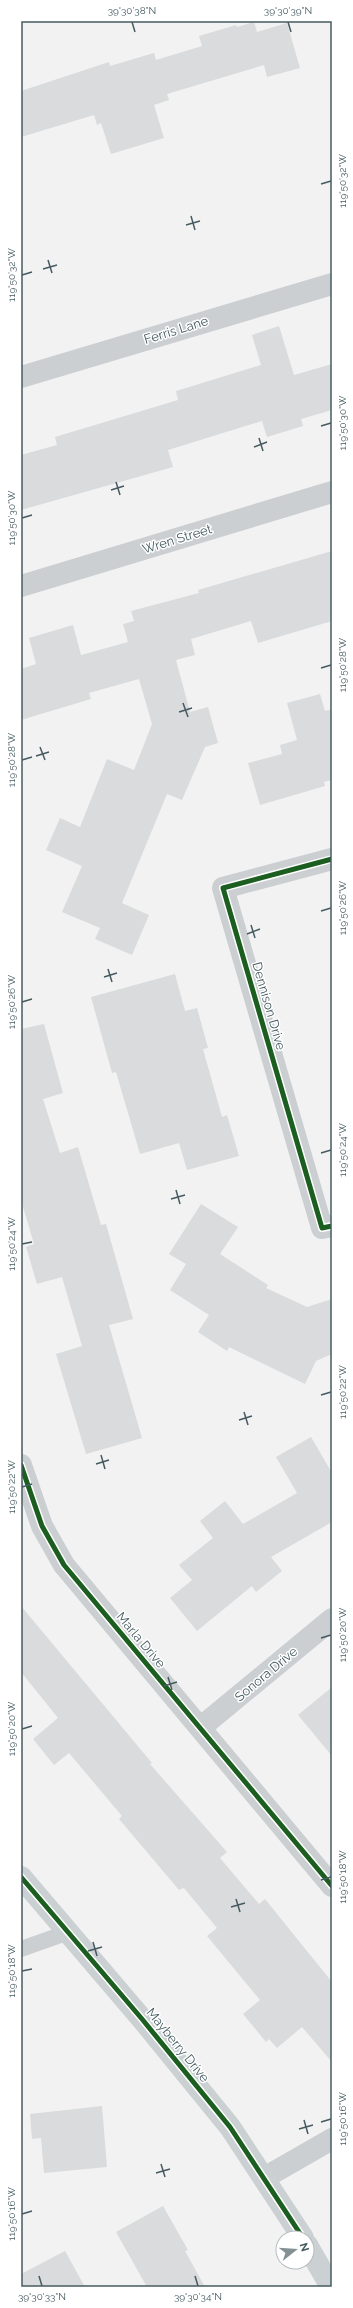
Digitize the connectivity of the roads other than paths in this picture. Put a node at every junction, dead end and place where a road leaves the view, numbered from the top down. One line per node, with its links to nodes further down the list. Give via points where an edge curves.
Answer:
1 (332, 284): 2 (street, Ferris Lane)
2 (21, 377)
3 (332, 492): 4 (street, Wren Street)
4 (21, 586)
5 (332, 859): 6 (street, Dennison Drive, via 223,888 322,1228)
6 (332, 1226)
7 (21, 1465): 9 (street, Marla Drive, via 42,1526 64,1565)
8 (332, 1619): 9 (street, Sonora Drive)
9 (200, 1728): 11 (street, Marla Drive)
10 (21, 1876): 12 (main road, Mayberry Drive)
11 (332, 1886)
12 (69, 1932): 13 (lane); 15 (main road, Mayberry Drive, via 216,2109)
13 (21, 1949)
14 (332, 2139): 15 (street)
15 (264, 2178): 16 (main road, Mayberry Drive)
16 (298, 2230)
17 (315, 2259): 18 (main road)
18 (331, 2287)

